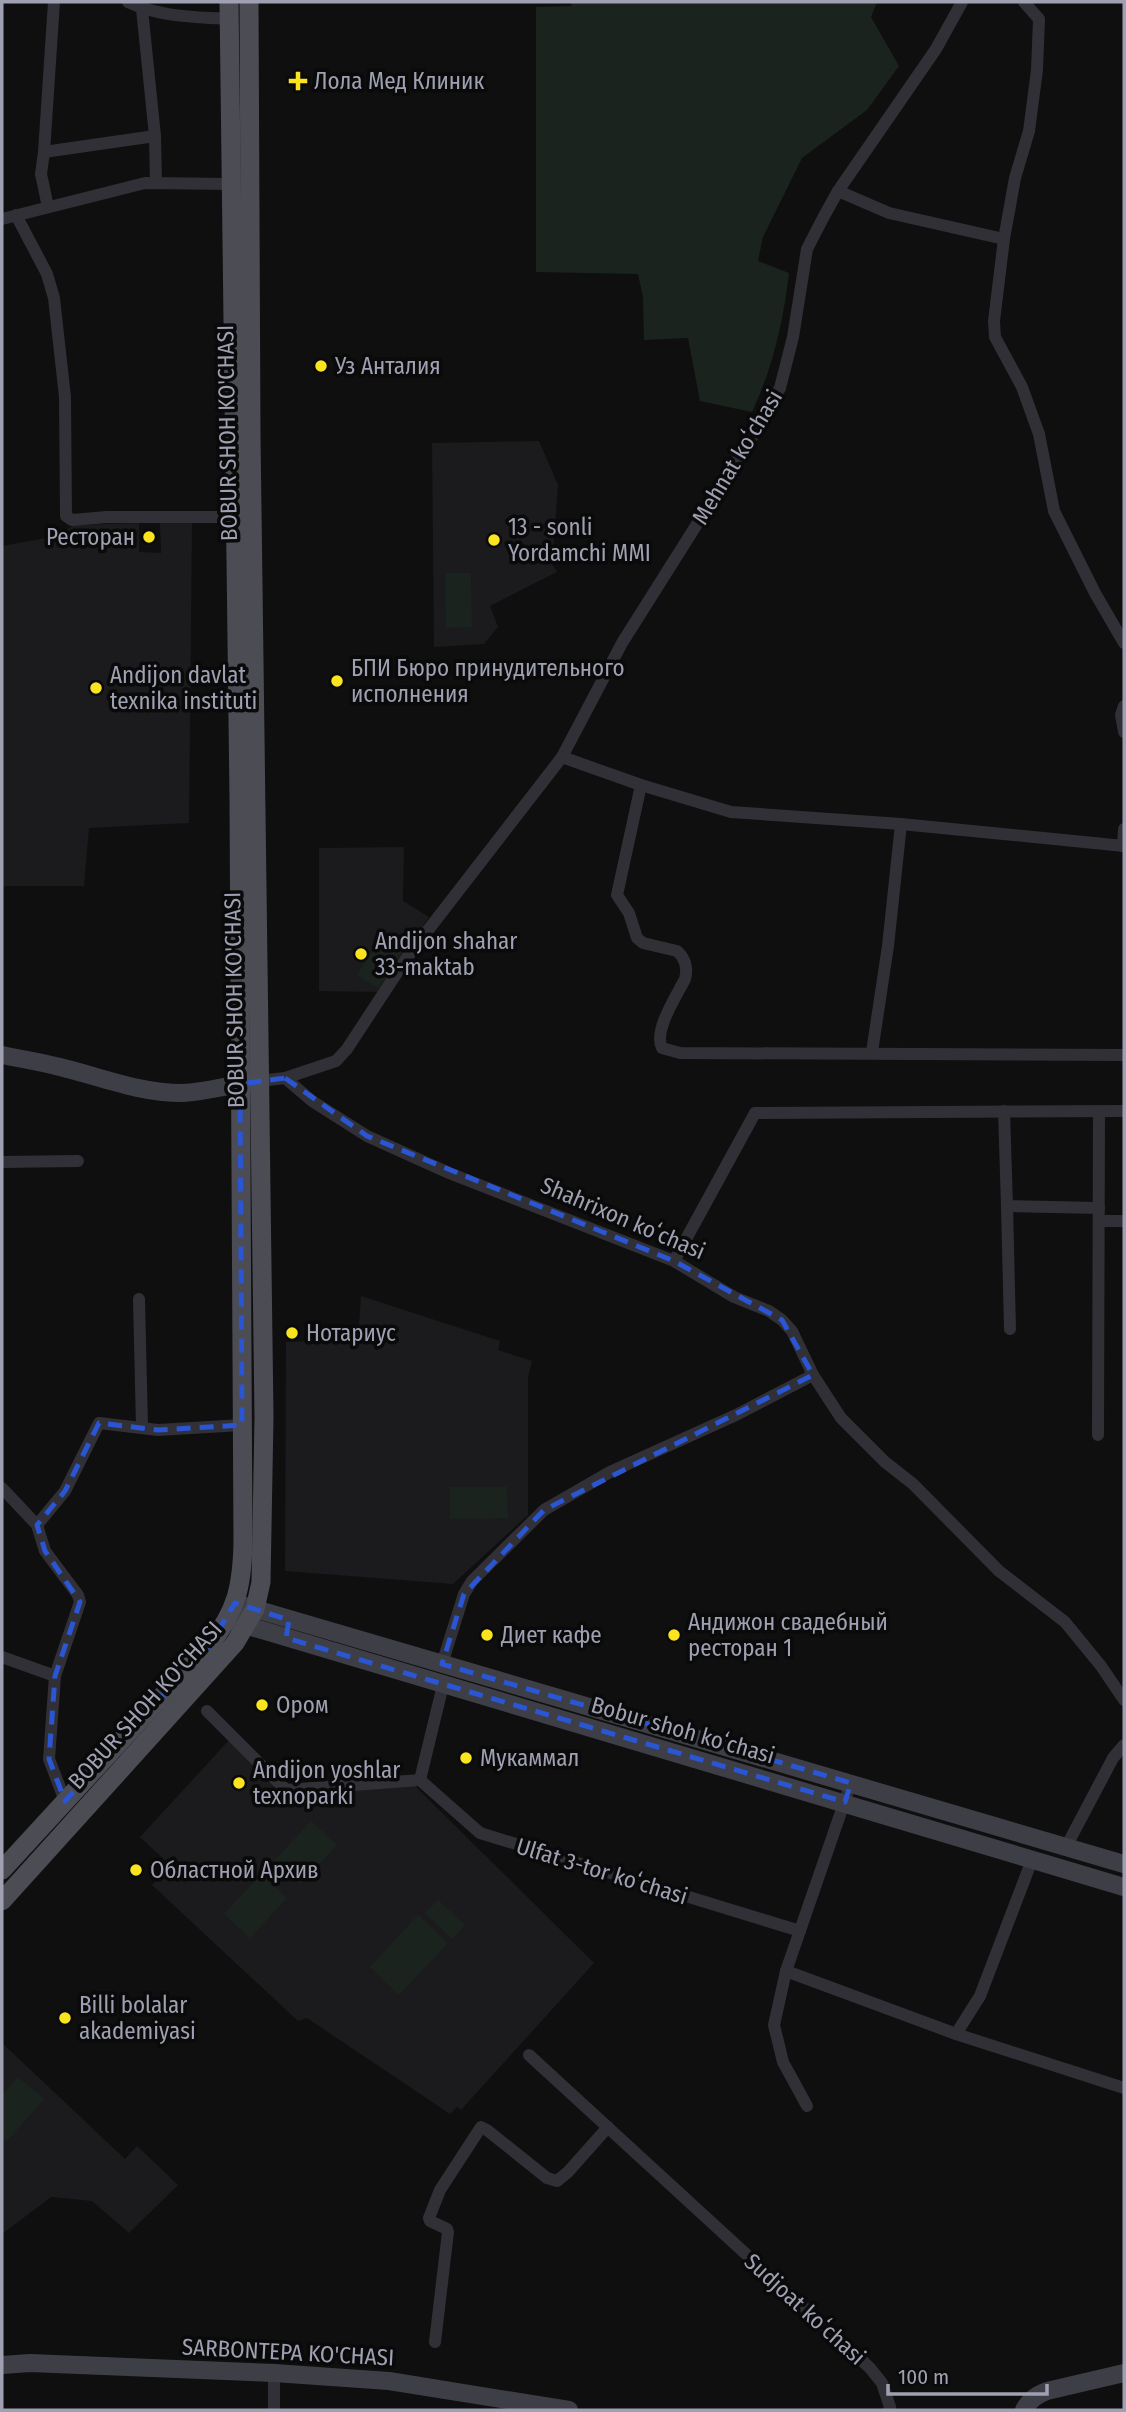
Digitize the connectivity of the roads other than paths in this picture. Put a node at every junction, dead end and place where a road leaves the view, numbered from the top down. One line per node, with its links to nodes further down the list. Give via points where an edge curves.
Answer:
1 (54, 2): 9 (street)
2 (128, 2): 6 (street)
3 (249, 2): 30 (main road, BOBUR SHOH KO'CHASI)
4 (962, 2): 12 (street, Mehnat koʻchasi, via 936,49)
5 (1024, 2): 16 (street, via 1039,19 1037,71 1029,131)
6 (142, 9): 7 (street, via 173,16); 8 (street)
7 (229, 10): 11 (main road, BOBUR SHOH KO'CHASI)
8 (155, 136): 9 (street); 10 (street)
9 (44, 152): 13 (street, via 41,174)
10 (156, 183): 11 (street); 13 (street)
11 (231, 184): 17 (main road, BOBUR SHOH KO'CHASI)
12 (838, 191): 16 (street, via 889,213); 21 (street, Mehnat koʻchasi, via 807,249 780,388 622,643)
13 (48, 207): 14 (street)
14 (16, 215): 15 (street); 17 (street, via 47,274 54,298 65,397 66,516 72,520)
15 (2, 219)
16 (1004, 239): 18 (street, via 995,337 1022,387 1039,434 1054,511)
17 (234, 517): 30 (main road, BOBUR SHOH KO'CHASI)
18 (1124, 643)
19 (1124, 706): 20 (street)
20 (1124, 732)
21 (562, 757): 22 (street); 29 (street, Mehnat koʻchasi, via 408,956 347,1049 336,1061)
22 (641, 785): 23 (street, via 731,812); 26 (street, via 617,895 637,938 677,951 685,963 685,979 661,1029 662,1048 680,1053)
23 (901, 824): 25 (street); 26 (street)
24 (1124, 829): 25 (street)
25 (1124, 846)
26 (872, 1052): 28 (street)
27 (2, 1055): 30 (main road, via 147,1090 208,1091)
28 (1124, 1055)
29 (285, 1077): 30 (street, Mehnat koʻchasi); 40 (street, Shahrixon koʻchasi, via 312,1101 367,1136)
30 (249, 1082): 44 (main road, BOBUR SHOH KO'CHASI); 49 (main road, BOBUR SHOH KO'CHASI, via 263,1555 261,1582)
31 (1004, 1111): 32 (street); 36 (street); 40 (street, via 755,1113)
32 (1099, 1111): 33 (street); 37 (street)
33 (1124, 1111)
34 (78, 1161): 35 (street)
35 (2, 1162)
36 (1007, 1206): 37 (street); 42 (street)
37 (1099, 1208): 38 (street)
38 (1100, 1221): 39 (street); 46 (street)
39 (1124, 1222)
40 (674, 1261): 43 (street, Shahrixon koʻchasi, via 782,1320)
41 (139, 1299): 45 (street)
42 (1010, 1329)
43 (813, 1374): 52 (street, via 610,1472 544,1510 472,1581); 55 (street, Shahrixon koʻchasi, via 841,1418 875,1452 914,1484 999,1571 1065,1622)
44 (242, 1425): 45 (street); 49 (main road, BOBUR SHOH KO'CHASI)
45 (142, 1427): 48 (street, via 99,1423 65,1491)
46 (1098, 1435)
47 (2, 1488): 48 (street)
48 (37, 1525): 53 (street, via 45,1551 80,1602)
49 (241, 1614): 50 (main road, Bobur shoh koʻchasi); 60 (main road, BOBUR SHOH KO'CHASI); 67 (main road, BOBUR SHOH KO'CHASI, via 210,1674)
50 (288, 1629): 52 (main road, Bobur shoh koʻchasi); 54 (main road, Bobur shoh koʻchasi)
51 (2, 1657): 53 (street)
52 (442, 1664): 59 (main road, Bobur shoh koʻchasi)
53 (55, 1676): 60 (street, via 49,1759)
54 (443, 1685): 58 (street); 61 (main road, Bobur shoh koʻchasi)
55 (1124, 1700)
56 (207, 1711): 58 (street, via 286,1790)
57 (1124, 1745): 62 (street)
58 (420, 1780): 68 (street, Ulfat 3-tor koʻchasi, via 480,1833)
59 (850, 1783): 61 (street); 62 (main road, Bobur shoh koʻchasi)
60 (65, 1801): 65 (main road, BOBUR SHOH KO'CHASI)
61 (845, 1802): 63 (main road, Bobur shoh koʻchasi); 68 (street)
62 (1066, 1847): 64 (main road, Bobur shoh koʻchasi)
63 (1032, 1860): 66 (main road, Bobur shoh koʻchasi); 70 (street, via 980,1996)
64 (1124, 1864)
65 (2, 1870)
66 (1124, 1887)
67 (3, 1899)
68 (800, 1931): 69 (street)
69 (786, 1971): 70 (street); 73 (street, via 774,2025 783,2062)
70 (956, 2034): 72 (street)
71 (529, 2055): 74 (street, Sudjoat koʻchasi)
72 (1124, 2088)
73 (807, 2106)
74 (608, 2127): 75 (street, via 557,2181 481,2127 440,2190 429,2218 448,2232); 81 (street, Sudjoat koʻchasi, via 870,2368 882,2383)
75 (435, 2342)
76 (2, 2365): 78 (main road, SARBONTEPA KO'CHASI)
77 (1124, 2372): 82 (main road, via 1046,2390)
78 (274, 2373): 79 (street); 80 (main road, SARBONTEPA KO'CHASI, via 389,2381)
79 (274, 2410)
80 (569, 2410)
81 (889, 2410)
82 (1024, 2410)

